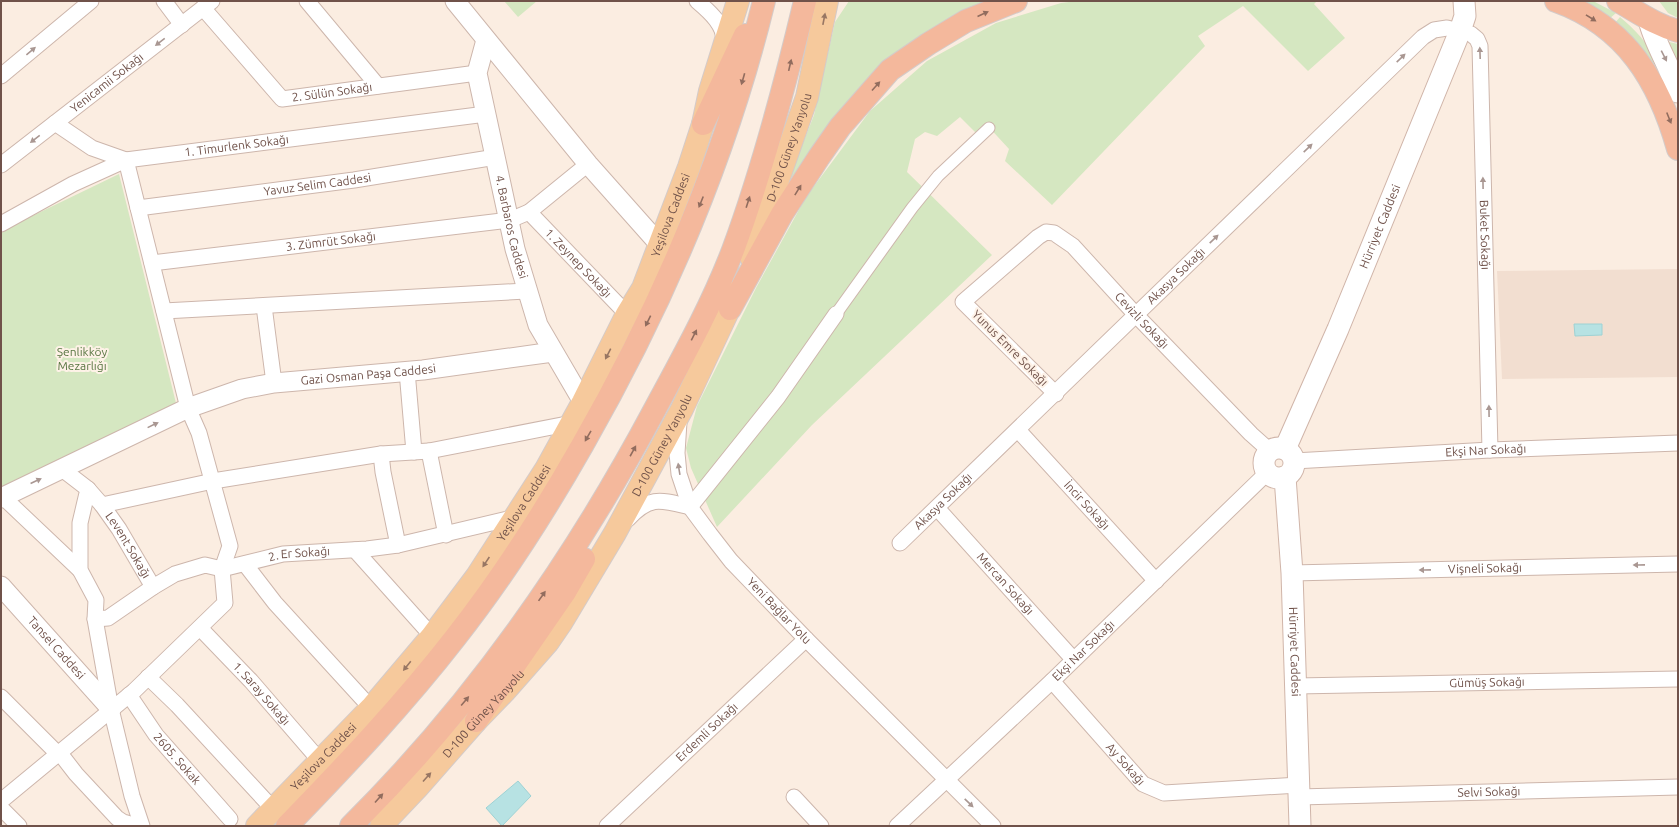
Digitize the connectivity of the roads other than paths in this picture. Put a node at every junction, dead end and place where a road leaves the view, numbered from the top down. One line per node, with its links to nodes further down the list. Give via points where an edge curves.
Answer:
1 (91, 1): 22 (street, one-way to 1)
2 (164, 1): 16 (street)
3 (307, 1): 23 (street)
4 (455, 1): 19 (street)
5 (697, 1): 20 (street, via 713,15 720,27 725,38)
6 (738, 1): 20 (main road, Yeşilova Caddesi)
7 (764, 1): 27 (highway); 107 (highway, one-way to 107, via 741,86 688,234 630,357 570,468 522,545 420,683 377,730)
8 (805, 1): 65 (highway, one-way to 8, via 704,316 732,250 774,122)
9 (827, 1): 43 (main road, D-100 Güney Yanyolu, one-way to 9, via 755,247 807,97)
10 (1016, 1): 43 (highway, one-way to 10, via 782,214 819,157 840,127 890,70 966,22)
11 (1464, 1): 17 (main road, Hürriyet Caddesi, via 1465,16)
12 (1556, 1): 29 (highway, one-way to 29, via 1595,20 1632,53 1656,89 1670,121)
13 (1618, 1): 15 (highway)
14 (208, 5): 16 (street, Yenicamii Sokağı); 23 (street, 2. Sülün Sokağı, via 282,99)
15 (1647, 10): 18 (highway, via 1662,27); 24 (main road, one-way to 24, via 1654,36)
16 (182, 25): 26 (street, Yenicamii Sokağı, one-way to 26)
17 (1460, 31): 47 (street, Akasya Sokağı, one-way to 17, via 1423,37 1434,30 1447,28); 58 (street, Buket Sokağı, one-way to 17, via 1480,46 1471,34); 62 (main road, Hürriyet Caddesi, via 1338,329)
18 (1678, 31)
19 (486, 40): 21 (street, 4. Barbaros Caddesi); 33 (street)
20 (723, 50): 27 (main road, Yeşilova Caddesi)
21 (478, 72): 23 (street, 2. Sülün Sokağı); 25 (street, 4. Barbaros Caddesi)
22 (1, 76)
23 (378, 86)
24 (1678, 92)
25 (486, 114): 31 (street, 4. Barbaros Caddesi); 32 (street, 1. Timurlenk Sokağı)
26 (55, 123): 30 (street, Yenicamii Sokağı, one-way to 30); 32 (street, via 92,148)
27 (703, 124): 38 (main road, Yeşilova Caddesi)
28 (990, 128): 46 (street, via 938,176)
29 (1678, 149)
30 (4, 157)
31 (496, 157): 34 (street, Yavuz Selim Caddesi, via 354,180); 36 (street, 4. Barbaros Caddesi)
32 (126, 160): 34 (street); 37 (street, 1. Timurlenk Sokağı, via 73,184)
33 (588, 164): 35 (street, 3. Zümrüt Sokağı); 38 (street)
34 (138, 208): 39 (street)
35 (528, 212): 36 (street, 3. Zümrüt Sokağı); 45 (street, 1. Zeynep Sokağı)
36 (510, 220): 39 (street, 3. Zümrüt Sokağı); 40 (street, 4. Barbaros Caddesi)
37 (1, 224)
38 (660, 245): 45 (main road, Yeşilova Caddesi, via 643,288)
39 (152, 263): 44 (street)
40 (526, 291): 42 (street); 48 (street, 4. Barbaros Caddesi, via 538,325)
41 (963, 302): 47 (street, Cevizli Sokağı, via 1046,232 1054,233 1073,246); 51 (street, Yunus Emre Sokağı)
42 (264, 306): 44 (street); 50 (street)
43 (730, 309): 54 (main road, D-100 Güney Yanyolu)
44 (164, 311): 53 (street)
45 (627, 314): 52 (main road, Yeşilova Caddesi, one-way to 52)
46 (836, 314): 69 (street, via 778,397)
47 (1136, 315): 51 (street, Akasya Sokağı); 62 (street, Cevizli Sokağı)
48 (553, 352): 49 (street, Gazi Osman Paşa Caddesi); 52 (street, 4. Barbaros Caddesi)
49 (407, 371): 50 (street, Gazi Osman Paşa Caddesi); 60 (street)
50 (274, 383): 53 (street, Gazi Osman Paşa Caddesi, via 242,389)
51 (1056, 394): 56 (street, Akasya Sokağı)
52 (583, 402): 55 (main road, Yeşilova Caddesi)
53 (188, 408): 63 (street, Gazi Osman Paşa Caddesi, one-way to 53); 64 (street, via 199,433)
54 (682, 409): 69 (street, Yeni Bağlar Yolu, one-way to 54, via 679,474 677,453); 72 (main road, D-100 Güney Yanyolu)
55 (572, 423): 59 (street); 71 (main road, Yeşilova Caddesi)
56 (1018, 430): 70 (street, Akasya Sokağı); 82 (street, İncir Sokağı)
57 (1678, 443): 58 (street, Ekşi Nar Sokağı)
58 (1490, 450): 62 (street, Ekşi Nar Sokağı)
59 (429, 451): 60 (street); 73 (street)
60 (414, 452): 61 (street)
61 (381, 454): 64 (street); 75 (street)
62 (1280, 462): 81 (main road, Hürriyet Caddesi); 82 (street, Ekşi Nar Sokağı)
63 (62, 469): 66 (street, Levent Sokağı); 67 (street, Gazi Osman Paşa Caddesi, one-way to 63)
64 (213, 481): 68 (street); 79 (street, via 230,546)
65 (614, 484): 98 (highway, via 609,505 592,544 565,592); 113 (highway, one-way to 65, via 472,692 565,563)
66 (88, 489): 68 (street, Levent Sokağı); 80 (street, via 80,523)
67 (2, 498): 80 (street)
68 (102, 505): 84 (street, Levent Sokağı, via 120,529)
69 (690, 507): 72 (street, via 665,500 649,503 638,509); 88 (street, Yeni Bağlar Yolu, via 731,560)
70 (937, 508): 74 (street, Akasya Sokağı); 89 (street, Mercan Sokağı)
71 (516, 517): 73 (street, 2. Er Sokağı); 87 (main road, Yeşilova Caddesi, one-way to 87, via 477,576)
72 (615, 533): 98 (main road, D-100 Güney Yanyolu, via 548,642)
73 (446, 535): 75 (street, 2. Er Sokağı)
74 (900, 543)
75 (398, 545): 76 (street, 2. Er Sokağı)
76 (354, 550): 77 (street, 2. Er Sokağı, via 283,554); 87 (street)
77 (245, 564): 79 (street, 2. Er Sokağı); 96 (street, via 276,603)
78 (1678, 564): 81 (street, Vişneli Sokağı, one-way to 81)
79 (222, 569): 84 (street, 2. Er Sokağı, via 205,565 175,574); 86 (street, via 225,603)
80 (80, 570): 85 (street, via 96,600)
81 (1292, 574): 93 (main road, Hürriyet Caddesi)
82 (1156, 581): 89 (street, Ekşi Nar Sokağı)
83 (1, 586): 97 (street, Tansel Caddesi)
84 (152, 587): 85 (street, 2. Er Sokağı, via 108,618)
85 (95, 619): 97 (street)
86 (200, 628): 90 (street); 100 (street, 1. Saray Sokağı, via 251,681)
87 (432, 636): 96 (main road, Yeşilova Caddesi, one-way to 96)
88 (806, 639): 101 (street, Yeni Bağlar Yolu); 115 (street, Erdemli Sokağı)
89 (1073, 660): 92 (street, Ekşi Nar Sokağı)
90 (148, 677): 94 (street); 107 (street, via 178,705)
91 (1678, 679): 93 (street, Gümüş Sokağı)
92 (1052, 681): 101 (street, Ekşi Nar Sokağı); 103 (street, Ay Sokağı, via 1143,784 1164,793)
93 (1296, 686): 103 (main road, Hürriyet Caddesi)
94 (129, 695): 97 (street); 108 (street, 2605. Sokak, via 156,735)
95 (1, 697): 99 (street)
96 (371, 708): 100 (main road, Yeşilova Caddesi)
97 (111, 709): 99 (street); 111 (street)
98 (476, 721): 114 (main road, D-100 Güney Yanyolu, one-way to 98)
99 (58, 752): 105 (street); 110 (street, via 117,818)
100 (321, 762): 107 (main road, Yeşilova Caddesi)
101 (945, 780): 117 (street, Ekşi Nar Sokağı); 118 (street, Yeni Bağlar Yolu, one-way to 118)
102 (1678, 787): 103 (street, Selvi Sokağı)
103 (1299, 791): 119 (main road, Hürriyet Caddesi)
104 (794, 797): 116 (street)
105 (1, 801)
106 (1, 808): 109 (street)
107 (280, 818): 112 (main road, Yeşilova Caddesi)
108 (230, 819)
109 (19, 826)
110 (137, 826)
111 (142, 826)
112 (257, 826)
113 (351, 826)
114 (381, 826)
115 (607, 826)
116 (821, 826)
117 (897, 826)
118 (993, 826)
119 (1300, 826)

